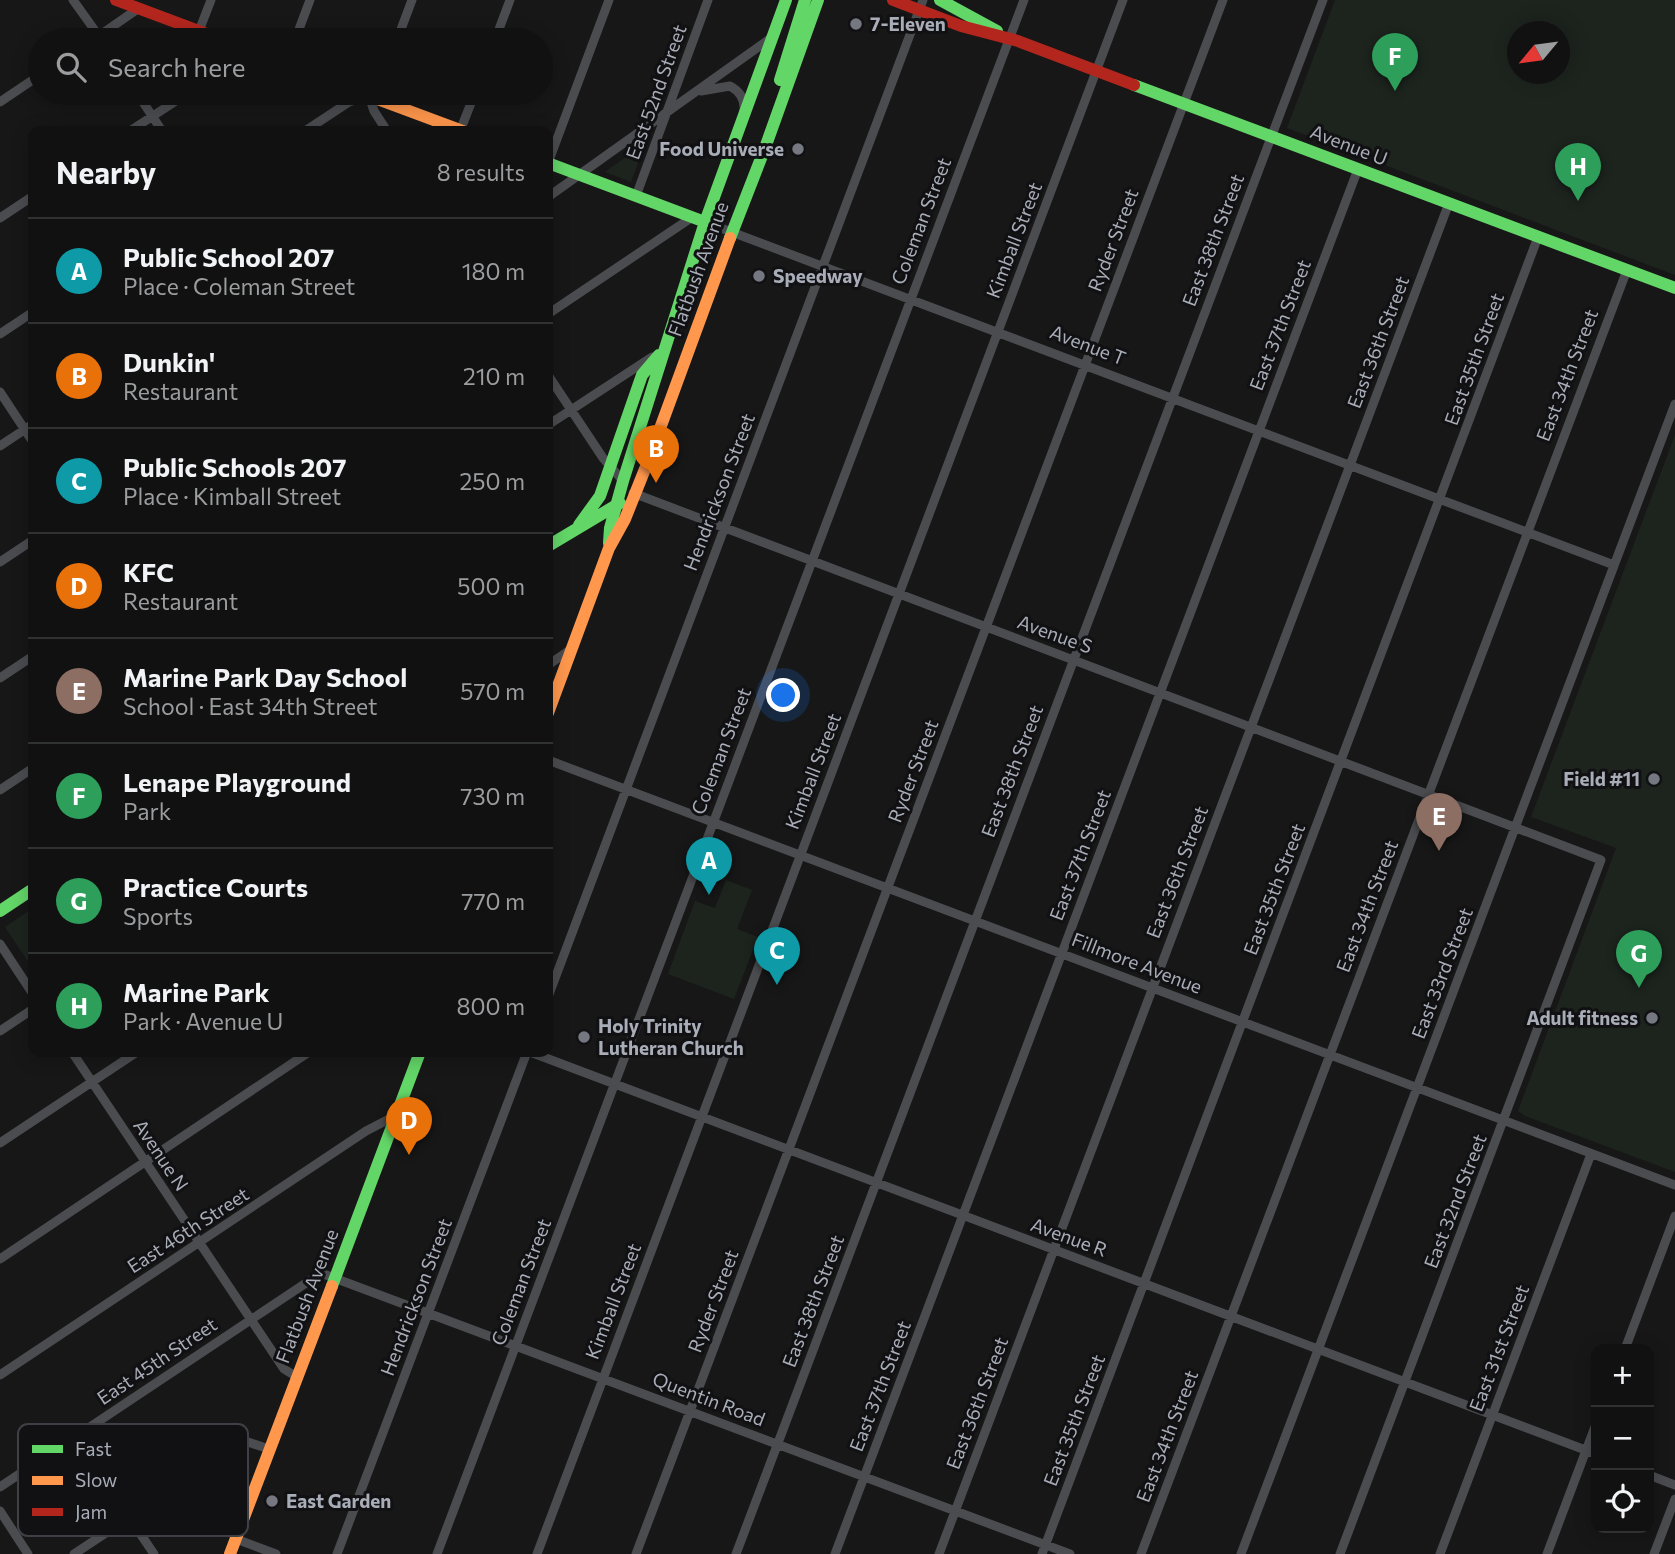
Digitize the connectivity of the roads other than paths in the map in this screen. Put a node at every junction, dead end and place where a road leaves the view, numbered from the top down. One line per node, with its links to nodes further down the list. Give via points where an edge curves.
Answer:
1 (73, 0): 20 (street)
2 (116, 0): 19 (main road)
3 (211, 0): 23 (street)
4 (310, 0): 24 (street)
5 (412, 0): 25 (street)
6 (510, 0): 26 (street)
7 (610, 0): 51 (street)
8 (708, 0): 41 (street, East 52nd Street)
9 (786, 0): 27 (main road, Flatbush Avenue)
10 (805, 0): 40 (main road, via 779,81)
11 (818, 0): 40 (main road, Flatbush Avenue)
12 (893, 0): 18 (main road, Avenue U)
13 (940, 0): 28 (main road, Avenue U)
14 (1024, 0): 28 (street, Coleman Street)
15 (1123, 0): 29 (street, Kimball Street)
16 (1223, 0): 33 (street, Ryder Street)
17 (1322, 0): 50 (street, East 38th Street)
18 (921, 5): 28 (main road, Avenue U, via 961,26); 64 (street, Hendrickson Street)
19 (139, 8): 21 (street); 22 (main road)
20 (91, 28)
21 (113, 28)
22 (190, 28)
23 (201, 28)
24 (300, 28)
25 (402, 28)
26 (500, 28)
27 (772, 37): 31 (street); 43 (main road, Flatbush Avenue)
28 (1010, 38): 29 (main road, Avenue U); 67 (street, Coleman Street)
29 (1097, 71): 33 (main road, Avenue U); 70 (street, Kimball Street)
30 (28, 83): 32 (street)
31 (696, 93): 41 (street); 43 (street, via 730,86 737,90 744,103)
32 (0, 102)
33 (1184, 103): 50 (main road, Avenue U); 73 (street, Ryder Street)
34 (144, 105): 42 (street)
35 (170, 105): 42 (street)
36 (344, 105): 46 (street)
37 (372, 105): 47 (street)
38 (395, 105): 48 (main road)
39 (471, 105): 49 (street)
40 (778, 110): 62 (main road, Flatbush Avenue)
41 (666, 114): 54 (street); 56 (street, East 52nd Street)
42 (152, 117): 44 (street); 45 (street)
43 (743, 120): 61 (main road, Flatbush Avenue)
44 (138, 126)
45 (158, 126)
46 (313, 126)
47 (384, 126)
48 (448, 126)
49 (463, 126)
50 (1271, 136): 53 (main road, Avenue U); 76 (street, East 38th Street)
51 (553, 150)
52 (553, 165): 54 (main road, Avenue T)
53 (1358, 169): 58 (main road, Avenue U); 82 (street, East 37th Street)
54 (580, 176): 55 (street); 56 (main road, Avenue T)
55 (553, 194)
56 (636, 196): 60 (main road, Avenue T)
57 (28, 199): 59 (street)
58 (1449, 203): 63 (main road, Avenue U); 85 (street, East 36th Street)
59 (0, 218)
60 (691, 218): 61 (main road, Avenue T); 68 (street)
61 (705, 222): 62 (street, Avenue T); 72 (main road, Flatbush Avenue)
62 (731, 233): 64 (street, Avenue T); 87 (main road, Flatbush Avenue)
63 (1538, 237): 65 (main road, Avenue U); 88 (street, East 35th Street)
64 (824, 266): 67 (street, Avenue T); 91 (street, Hendrickson Street)
65 (1627, 270): 66 (main road, Avenue U); 92 (street, East 34th Street)
66 (1675, 288)
67 (910, 299): 70 (street, Avenue T); 96 (street, Coleman Street)
68 (553, 311)
69 (28, 315): 71 (street)
70 (998, 332): 73 (street, Avenue T); 99 (street, Kimball Street)
71 (0, 334)
72 (664, 349): 78 (street); 84 (main road, via 642,375); 86 (main road, Flatbush Avenue)
73 (1085, 365): 76 (street, Avenue T); 100 (street, Ryder Street)
74 (553, 383): 78 (street, Avenue S)
75 (0, 392): 80 (street)
76 (1172, 397): 82 (street, Avenue T); 103 (street, East 38th Street)
77 (1675, 404): 98 (street, East 33rd Street)
78 (571, 410): 79 (street); 84 (street, Avenue S)
79 (553, 422)
80 (28, 426)
81 (28, 428): 83 (street)
82 (1259, 431): 85 (street, Avenue T); 106 (street, East 37th Street)
83 (0, 446)
84 (611, 467): 86 (street, Avenue S); 90 (main road, via 600,496)
85 (1349, 467): 88 (street, Avenue T); 108 (street, East 36th Street)
86 (623, 481): 87 (street, Avenue S); 89 (main road, Flatbush Avenue)
87 (635, 494): 89 (main road); 91 (street, Avenue S); 95 (main road, Flatbush Avenue)
88 (1440, 499): 92 (street, Avenue T); 109 (street, East 35th Street)
89 (615, 506): 90 (main road); 95 (main road, Flatbush Avenue)
90 (579, 525): 94 (main road)
91 (725, 528): 96 (street, Avenue S); 112 (street, Hendrickson Street)
92 (1527, 532): 98 (street, Avenue T); 114 (street, East 34th Street)
93 (28, 543): 97 (street)
94 (553, 543)
95 (609, 548): 101 (main road, Flatbush Avenue)
96 (812, 561): 99 (street, Avenue S); 115 (street, Coleman Street)
97 (0, 562)
98 (1614, 565): 116 (street, East 33rd Street)
99 (899, 593): 100 (street, Avenue S); 117 (street, Kimball Street)
100 (986, 626): 103 (street, Avenue S); 119 (street, Ryder Street)
101 (571, 649): 104 (street); 107 (main road, Flatbush Avenue)
102 (28, 659): 105 (street)
103 (1073, 659): 106 (street, Avenue S); 122 (street, East 38th Street)
104 (553, 662)
105 (0, 678)
106 (1160, 692): 108 (street, Avenue S); 124 (street, East 37th Street)
107 (553, 697)
108 (1251, 726): 109 (street, Avenue S); 127 (street, East 36th Street)
109 (1341, 760): 114 (street, Avenue S); 129 (street, East 35th Street)
110 (553, 762): 112 (street, Fillmore Avenue)
111 (28, 771): 113 (street)
112 (626, 789): 115 (street, Fillmore Avenue); 125 (street, Hendrickson Street)
113 (0, 790)
114 (1428, 795): 116 (street, Avenue S); 131 (street, East 34th Street)
115 (713, 822): 117 (street, Fillmore Avenue); 139 (street, Coleman Street)
116 (1515, 827): 118 (street, Avenue S); 140 (street, East 33rd Street)
117 (800, 855): 119 (street, Fillmore Avenue); 142 (street, Kimball Street)
118 (1601, 860): 143 (street, East 32nd Street)
119 (887, 888): 122 (street, Fillmore Avenue); 145 (street, Ryder Street)
120 (28, 892): 121 (main road)
121 (0, 911)
122 (975, 921): 124 (street, Fillmore Avenue); 148 (street, East 38th Street)
123 (0, 944): 126 (street)
124 (1062, 954): 127 (street, Fillmore Avenue); 150 (street, East 37th Street)
125 (553, 984)
126 (28, 986)
127 (1153, 988): 129 (street, Fillmore Avenue); 153 (street, East 36th Street)
128 (28, 1012): 130 (street)
129 (1242, 1022): 131 (street, Fillmore Avenue); 156 (street, East 35th Street)
130 (0, 1031)
131 (1329, 1055): 140 (street, Fillmore Avenue); 158 (street, East 34th Street)
132 (75, 1057): 138 (street, Avenue N)
133 (130, 1057): 138 (street)
134 (302, 1057): 147 (street)
135 (418, 1057): 141 (main road, Flatbush Avenue)
136 (527, 1057): 157 (street, Hendrickson Street)
137 (543, 1057): 139 (street, Avenue R)
138 (92, 1082): 144 (street); 147 (street, Avenue N)
139 (615, 1083): 142 (street, Avenue R); 161 (street, Coleman Street)
140 (1417, 1087): 143 (street, Fillmore Avenue); 162 (street, East 33rd Street)
141 (396, 1116): 152 (street, East 46th Street, via 366,1131); 155 (main road, Flatbush Avenue)
142 (702, 1116): 145 (street, Avenue R); 165 (street, Kimball Street)
143 (1504, 1121): 146 (street, Fillmore Avenue); 166 (street, East 32nd Street)
144 (0, 1143)
145 (789, 1149): 148 (street, Avenue R); 167 (street, Ryder Street)
146 (1591, 1154): 149 (street, Fillmore Avenue); 168 (street, East 31st Street)
147 (145, 1162): 152 (street, Avenue N); 154 (street)
148 (876, 1182): 150 (street, Avenue R); 172 (street, East 38th Street)
149 (1675, 1185)
150 (962, 1215): 153 (street, Avenue R); 177 (street, East 37th Street)
151 (1675, 1216): 160 (street)
152 (199, 1243): 159 (street, Avenue N); 163 (street, East 46th Street)
153 (1054, 1250): 156 (street, Avenue R); 183 (street, East 36th Street)
154 (0, 1259)
155 (336, 1277): 157 (street, Quentin Road); 159 (street, East 45th Street, via 321,1273); 164 (main road, Flatbush Avenue)
156 (1144, 1283): 158 (street, Avenue R); 189 (street, East 35th Street)
157 (429, 1312): 161 (street, Quentin Road); 195 (street, Hendrickson Street)
158 (1231, 1316): 162 (street, Avenue R); 203 (street, East 34th Street)
159 (251, 1320): 164 (street, Avenue N, via 284,1370); 169 (street, East 45th Street)
160 (1627, 1344)
161 (516, 1345): 165 (street, Quentin Road); 196 (street, Coleman Street)
162 (1318, 1349): 166 (street, Avenue R); 204 (street, East 33rd Street)
163 (0, 1375)
164 (297, 1377): 173 (main road, Flatbush Avenue)
165 (603, 1378): 167 (street, Quentin Road); 197 (street, Kimball Street)
166 (1406, 1382): 168 (street, Avenue R); 205 (street, East 32nd Street)
167 (690, 1411): 172 (street, Quentin Road); 198 (street, Ryder Street)
168 (1492, 1415): 174 (street, Avenue R); 206 (street, East 31st Street)
169 (95, 1424)
170 (1591, 1437): 174 (street)
171 (248, 1442): 173 (street)
172 (778, 1444): 177 (street, Quentin Road); 199 (street, East 38th Street)
173 (270, 1449): 182 (main road, Flatbush Avenue)
174 (1586, 1450): 175 (street, Avenue R); 207 (street)
175 (1591, 1452)
176 (18, 1475): 180 (street, East 45th Street)
177 (864, 1476): 183 (street, Quentin Road); 200 (street, East 37th Street)
178 (1654, 1477): 179 (street)
179 (1675, 1485)
180 (0, 1487)
181 (1675, 1499): 208 (street)
182 (248, 1507)
183 (955, 1510): 189 (street, Quentin Road); 201 (street, East 36th Street)
184 (0, 1511): 190 (street)
185 (101, 1536): 191 (street)
186 (142, 1536): 192 (street)
187 (237, 1536): 188 (main road, Flatbush Avenue)
188 (236, 1539): 193 (main road, Flatbush Avenue); 194 (street)
189 (1044, 1549): 202 (street, Quentin Road)
190 (29, 1554)
191 (74, 1554)
192 (154, 1554)
193 (230, 1554)
194 (276, 1554)
195 (337, 1554)
196 (437, 1554)
197 (537, 1554)
198 (636, 1554)
199 (736, 1554)
200 (835, 1554)
201 (939, 1554)
202 (1070, 1554)
203 (1141, 1554)
204 (1241, 1554)
205 (1340, 1554)
206 (1440, 1554)
207 (1547, 1554)
208 (1654, 1554)

